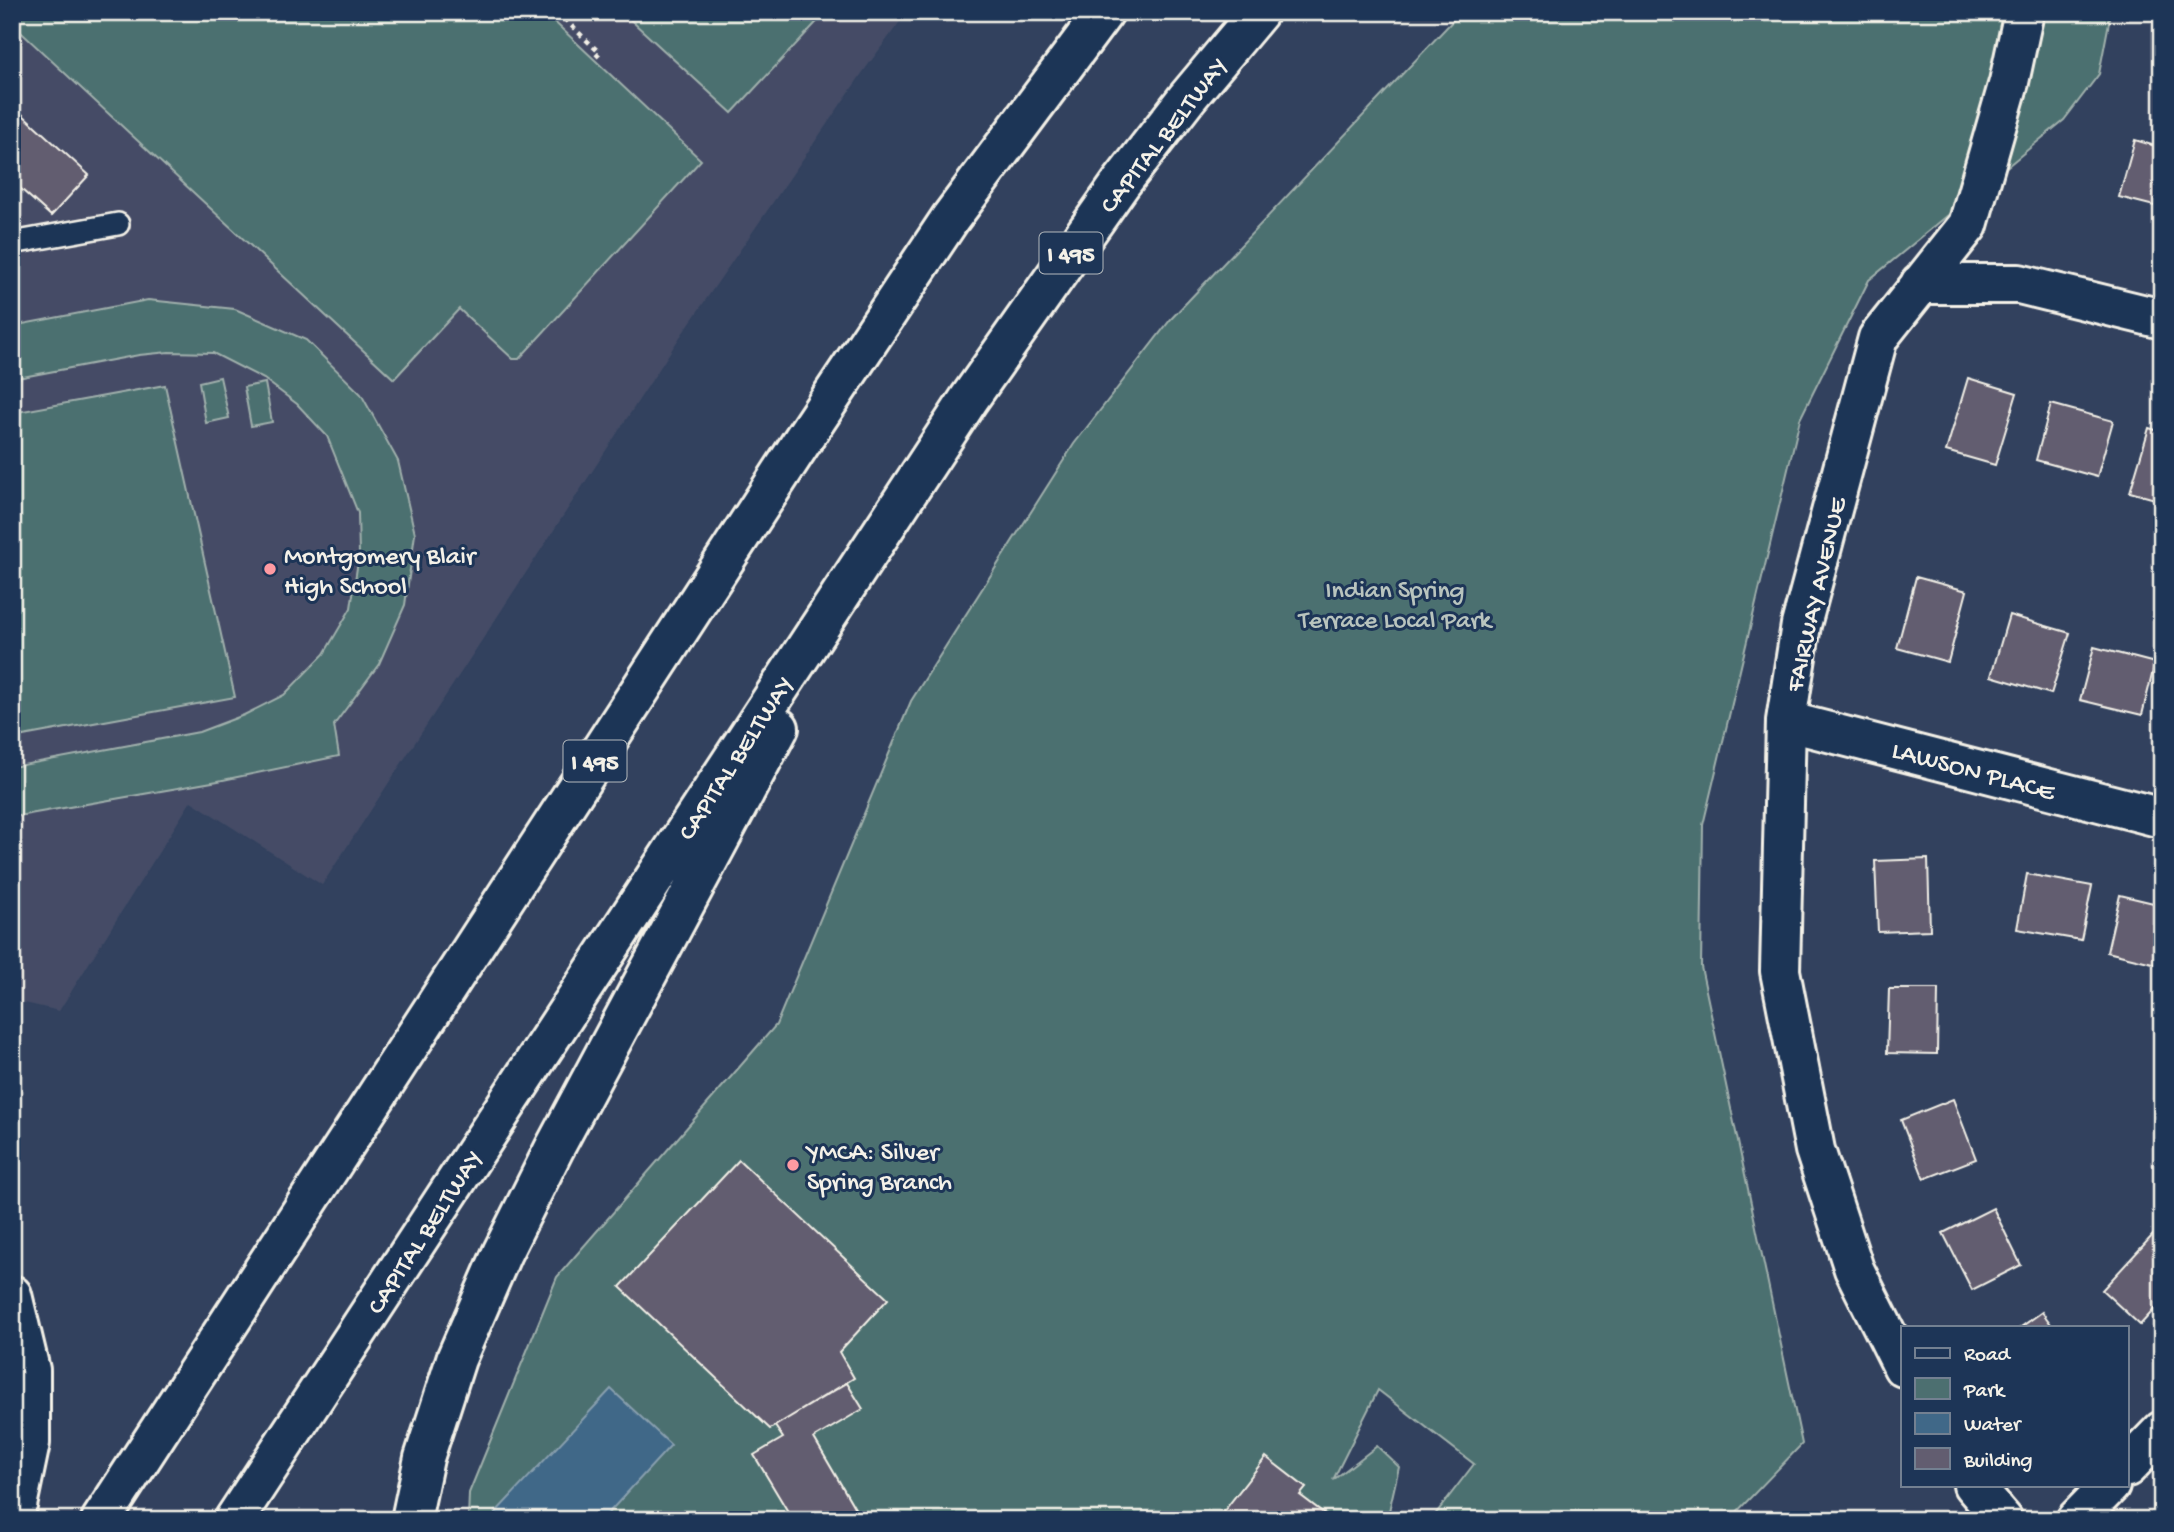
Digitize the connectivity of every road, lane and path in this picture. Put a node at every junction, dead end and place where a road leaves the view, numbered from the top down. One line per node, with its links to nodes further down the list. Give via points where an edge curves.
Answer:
1 (556, 12): 5 (path, via 600,53)
2 (1104, 12): 20 (main road, I 495, via 905,286)
3 (1259, 12): 10 (main road, CAPITAL BELTWAY / I 495, via 1121,183)
4 (2024, 12): 8 (main road, FAIRWAY AVENUE, via 1968,225)
5 (593, 60)
6 (118, 224): 7 (lane)
7 (12, 243)
8 (1920, 284): 9 (main road, via 2019,284); 11 (main road, FAIRWAY AVENUE, via 1878,338 1801,625)
9 (2162, 320)
10 (898, 505): 21 (main road, CAPITAL BELTWAY / I 495); 22 (main road, via 502,1253 456,1359 424,1458)
11 (1786, 721): 12 (main road, LAWSON PLACE); 14 (main road, FAIRWAY AVENUE, via 1780,971 1815,1150 1854,1269)
12 (2162, 818)
13 (12, 1295): 19 (main road, via 30,1370 30,1443)
14 (1901, 1363)
15 (2162, 1431): 16 (main road)
16 (2128, 1466)
17 (1974, 1486): 23 (main road)
18 (2109, 1486): 24 (main road)
19 (14, 1520)
20 (101, 1520)
21 (234, 1520)
22 (411, 1520)
23 (2003, 1520)
24 (2076, 1520)

